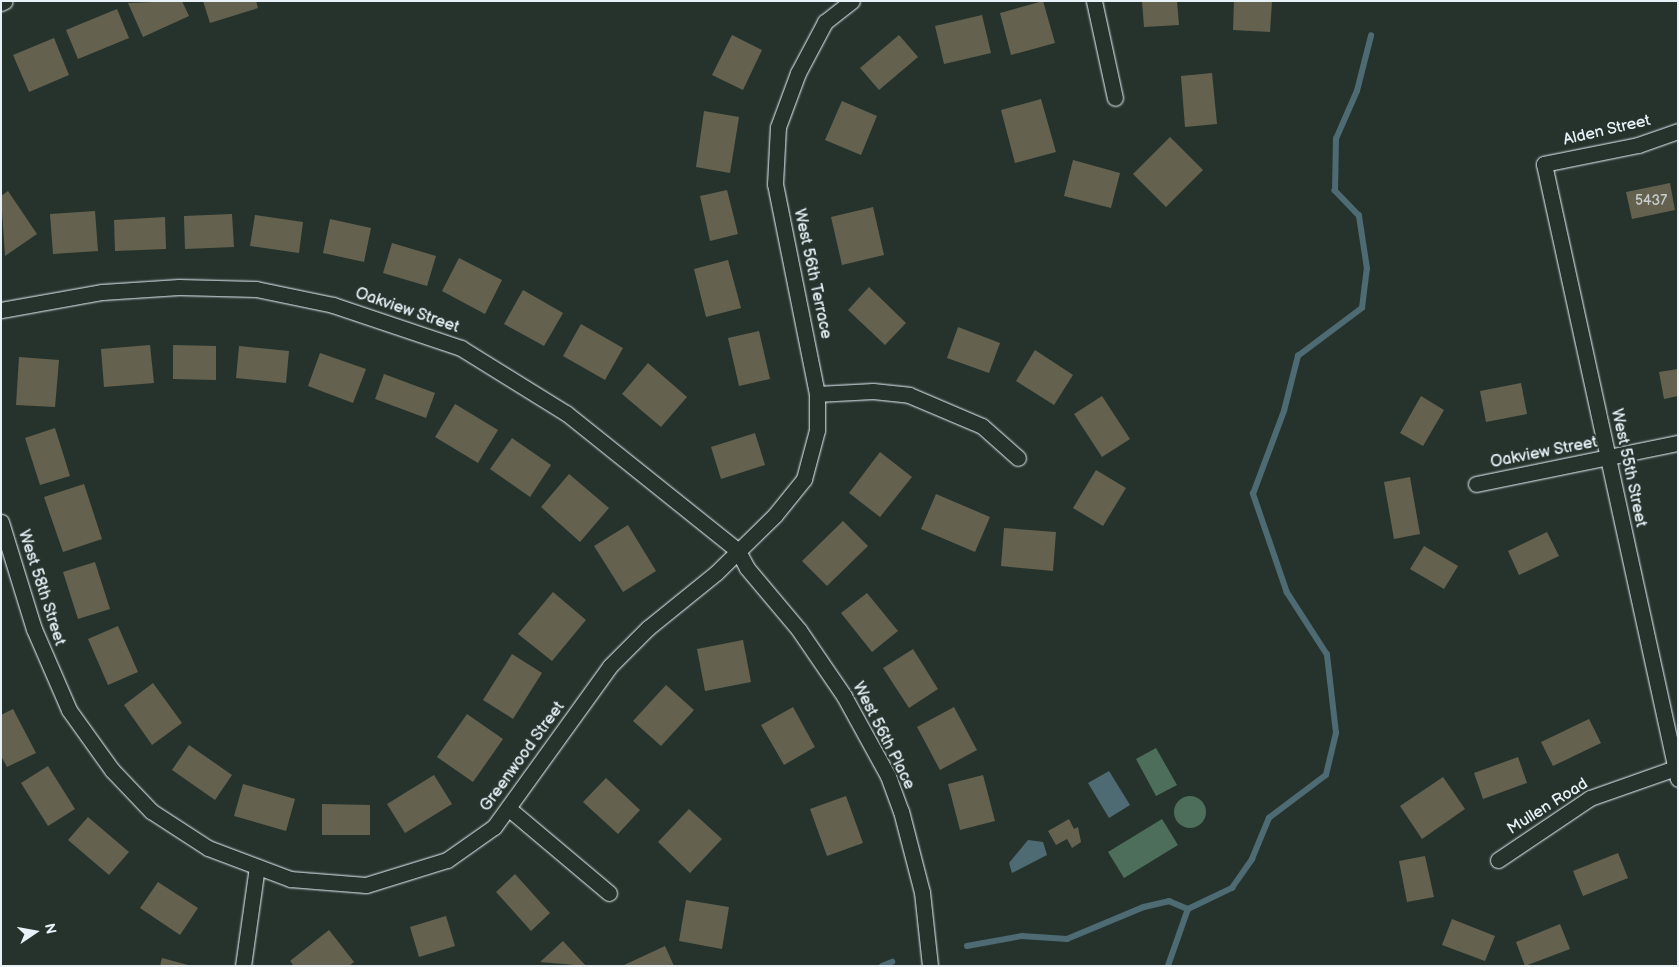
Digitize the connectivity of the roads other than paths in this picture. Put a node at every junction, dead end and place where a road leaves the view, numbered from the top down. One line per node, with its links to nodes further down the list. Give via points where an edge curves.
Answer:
1 (5, 1): 4 (street)
2 (852, 1): 9 (street, West 56th Terrace, via 825,22 798,73 778,127 776,184)
3 (1094, 1): 5 (street)
4 (1, 3)
5 (1115, 98)
6 (1678, 131): 7 (street, Alden Street, via 1638,145)
7 (1544, 164): 12 (street, West 55th Street)
8 (1, 310): 15 (street, Oakview Street, via 102,292 178,287 256,289 333,305 461,348 566,413)
9 (817, 394): 11 (street, via 873,391 909,395 982,426); 15 (street, West 56th Terrace, via 817,430 804,479)
10 (1678, 443): 12 (street, Oakview Street)
11 (1018, 458)
12 (1608, 458): 13 (street, Oakview Street); 16 (street, West 55th Street)
13 (1476, 484)
14 (1, 522): 19 (street, West 58th Street, via 34,629 69,710 112,770 150,811 208,848)
15 (738, 551): 17 (street, Greenwood Street, via 610,666); 22 (street, West 56th Place, via 747,568 799,630 844,696 888,776 922,892)
16 (1676, 774): 18 (street, Mullen Road, via 1590,798)
17 (508, 808): 19 (street, Greenwood Street, via 494,828 447,860 366,885 290,879); 20 (street)
18 (1498, 860)
19 (257, 867): 21 (street)
20 (610, 892)
21 (243, 966)
22 (930, 966)

